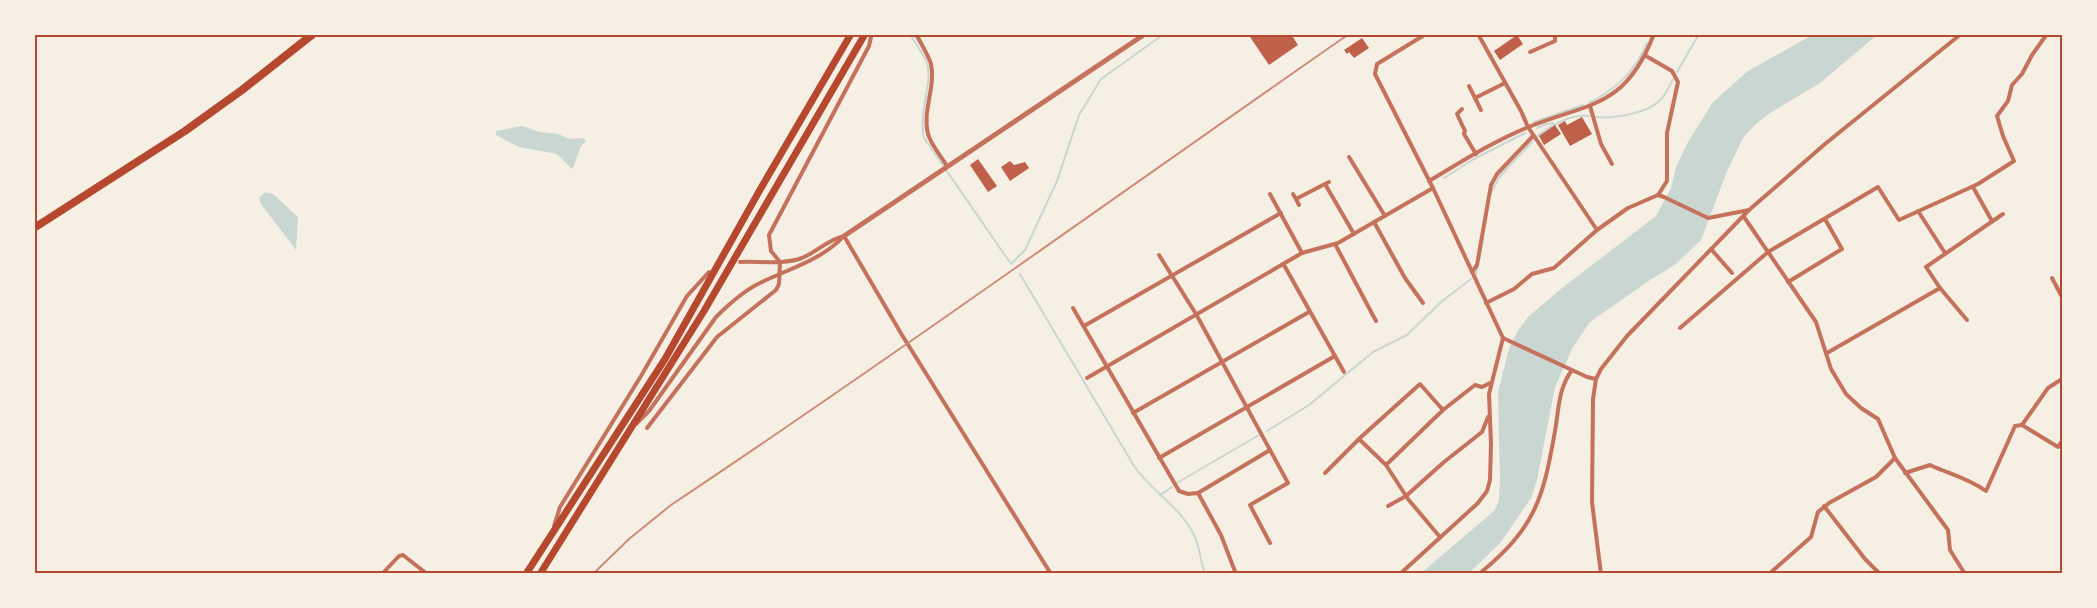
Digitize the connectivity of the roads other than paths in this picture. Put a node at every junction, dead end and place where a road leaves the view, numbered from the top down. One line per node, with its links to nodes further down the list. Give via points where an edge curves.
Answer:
1 (305, 34): 45 (highway, via 201,114)
2 (313, 34): 45 (highway, via 185,131)
3 (851, 34): 106 (highway, via 664,358)
4 (867, 34): 56 (street, via 871,37 869,46 854,77 773,226 769,244); 93 (highway)
5 (916, 34): 27 (street, via 932,74 927,132)
6 (1145, 34): 27 (street)
7 (1426, 34): 28 (street, via 1377,64 1375,74)
8 (1479, 34): 16 (street)
9 (1555, 34): 14 (street, via 1555,40)
10 (1645, 34): 13 (street)
11 (1961, 34): 36 (street)
12 (2047, 34): 29 (street, via 2012,85 2008,101 1997,116 2014,161)
13 (1653, 37): 15 (street)
14 (1530, 52)
15 (1646, 56): 19 (street, via 1614,93); 33 (street, via 1672,71 1678,82 1667,133 1667,181)
16 (1506, 83): 18 (street); 22 (street)
17 (1469, 86): 18 (street)
18 (1475, 98): 21 (street)
19 (1590, 106): 22 (street); 26 (street, via 1601,144)
20 (1462, 108): 24 (street, via 1456,114)
21 (1481, 110)
22 (1528, 127): 23 (street); 24 (street)
23 (1533, 135): 46 (street); 59 (street, via 1491,185 1477,265)
24 (1476, 154): 28 (street)
25 (1349, 157): 40 (street)
26 (1612, 164)
27 (947, 166): 48 (street)
28 (1429, 181): 30 (street)
29 (1972, 187): 37 (street); 43 (street)
30 (1433, 188): 40 (street); 59 (street)
31 (1270, 194): 38 (street)
32 (1293, 194): 34 (street)
33 (1658, 195): 36 (street, via 1708,218); 46 (street, via 1628,208)
34 (1296, 199): 35 (street); 47 (street, via 1327,183)
35 (1299, 205)
36 (1749, 210): 41 (street)
37 (1918, 211): 42 (street, via 1899,220 1878,188); 53 (street)
38 (1281, 213): 52 (street); 62 (street)
39 (2003, 214): 43 (street)
40 (1385, 216): 44 (street)
41 (1744, 217): 50 (street); 51 (street)
42 (1825, 219): 51 (street); 64 (street, via 1842,249)
43 (1992, 221): 53 (street)
44 (1374, 222): 47 (street); 67 (street)
45 (34, 226)
46 (1597, 230): 68 (street, via 1554,268 1532,274 1514,289)
47 (1354, 234): 49 (street)
48 (844, 236): 56 (street, via 801,258); 61 (street, via 836,246); 113 (street)
49 (1335, 244): 52 (street); 73 (street)
50 (1711, 249): 60 (street); 84 (street, via 1627,336)
51 (1768, 252): 64 (street); 75 (street)
52 (1302, 253): 57 (street)
53 (1945, 253): 65 (street, via 1926,267)
54 (1159, 255): 62 (street)
55 (740, 262): 56 (street)
56 (780, 262): 61 (street)
57 (1284, 265): 70 (street); 71 (street)
58 (709, 272): 106 (street, via 687,296 560,507)
59 (1472, 272): 68 (street)
60 (1732, 273)
61 (780, 275): 92 (street, via 776,290 717,337); 93 (street, via 747,290 716,317 661,396)
62 (1172, 275): 71 (street); 74 (street)
63 (2052, 278): 66 (street)
64 (1788, 282): 77 (street, via 1816,322)
65 (1940, 288): 72 (street); 77 (street)
66 (2062, 297)
67 (1423, 303)
68 (1486, 303): 76 (street)
69 (1073, 308): 74 (street)
70 (1309, 312): 78 (street); 79 (street)
71 (1196, 314): 79 (street); 80 (street)
72 (1966, 320)
73 (1376, 321)
74 (1084, 326): 80 (street)
75 (1680, 328)
76 (1503, 338): 81 (street); 86 (street)
77 (1827, 353): 98 (street, via 1831,369 1846,394 1878,419)
78 (1335, 356): 82 (street); 87 (street)
79 (1221, 362): 87 (street); 89 (street)
80 (1106, 366): 83 (street); 89 (street)
81 (1572, 370): 84 (street); 116 (street, via 1560,395 1546,480 1535,511 1504,554)
82 (1344, 372)
83 (1087, 378)
84 (1596, 379): 117 (street, via 1592,502)
85 (2062, 379): 91 (street, via 2048,388)
86 (1491, 382): 88 (street, via 1482,387 1475,385); 90 (street)
87 (1248, 407): 96 (street); 97 (street)
88 (1443, 410): 94 (street, via 1420,384); 99 (street)
89 (1133, 413): 97 (street)
90 (1489, 413): 103 (street, via 1482,432); 107 (street, via 1491,468 1487,491)
91 (2022, 425): 95 (street, via 2058,447); 101 (street, via 2015,426 1986,490 1930,465)
92 (648, 428)
93 (632, 429): 112 (highway)
94 (1359, 439): 99 (street); 100 (street)
95 (2062, 441)
96 (1270, 450): 102 (street); 108 (street, via 1288,483 1250,505)
97 (1159, 458): 102 (street, via 1179,491)
98 (1895, 458): 101 (street); 105 (street, via 1876,477)
99 (1386, 465): 103 (street)
100 (1325, 473)
101 (1905, 473): 120 (street, via 1948,530 1950,550)
102 (1198, 493): 114 (street)
103 (1406, 496): 104 (street); 107 (street)
104 (1388, 506)
105 (1824, 506): 118 (street, via 1818,512 1811,537); 119 (street)
106 (553, 530): 111 (highway)
107 (1440, 537): 115 (street)
108 (1270, 543)
109 (382, 573): 110 (street, via 403,555)
110 (427, 573)
111 (526, 573)
112 (540, 573)
113 (1050, 573)
114 (1236, 573)
115 (1400, 573)
116 (1479, 573)
117 (1601, 573)
118 (1769, 573)
119 (1880, 573)
120 (1965, 573)

